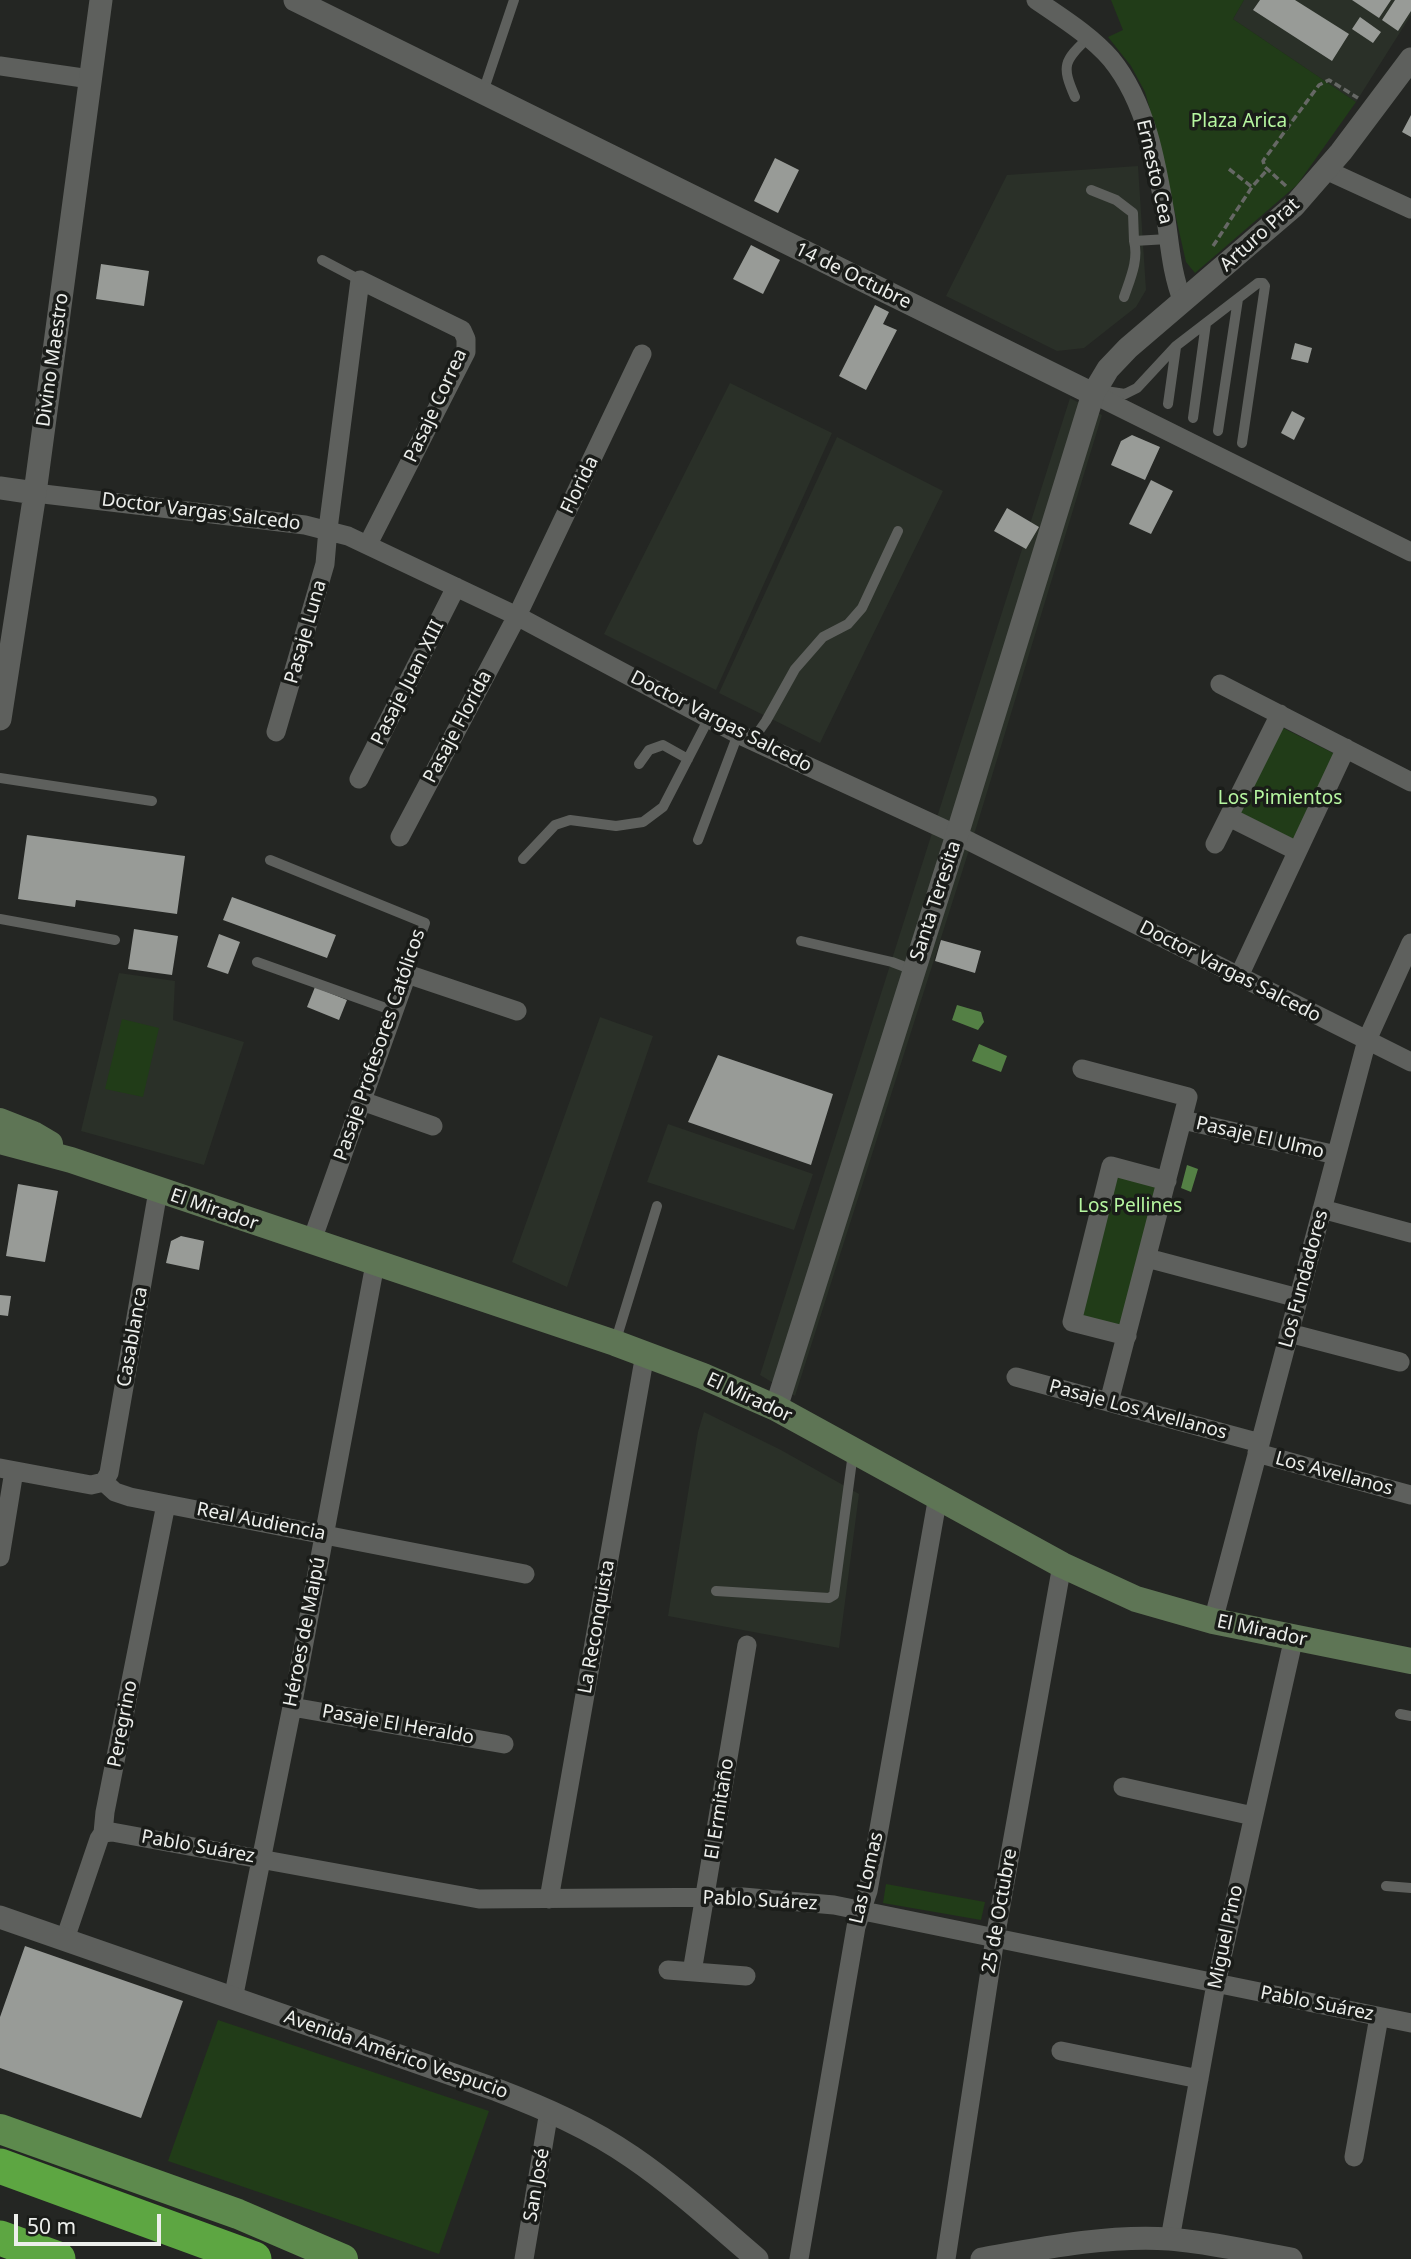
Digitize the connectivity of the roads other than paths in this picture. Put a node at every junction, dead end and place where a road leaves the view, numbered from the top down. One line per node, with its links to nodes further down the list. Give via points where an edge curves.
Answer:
1 (101, 0): 8 (street, Divino Maestro)
2 (295, 0): 9 (street, 14 de Octubre)
3 (514, 0): 9 (lane)
4 (1036, 0): 5 (street, Ernesto Cea)
5 (1088, 38): 10 (lane, via 1067,60 1066,76); 14 (street, Ernesto Cea, via 1111,60 1136,98 1159,179)
6 (1411, 59): 11 (street, Arturo Prat)
7 (0, 66): 8 (street)
8 (90, 79): 30 (street, Divino Maestro)
9 (483, 93): 24 (street, 14 de Octubre)
10 (1074, 97)
11 (1326, 170): 13 (street); 20 (street, Arturo Prat, via 1275,224)
12 (1091, 190): 15 (lane, via 1116,200 1133,214)
13 (1411, 209)
14 (1168, 239): 15 (lane); 20 (street, Ernesto Cea)
15 (1134, 241): 18 (lane, via 1136,261)
16 (322, 260): 17 (lane, Pasaje Correa)
17 (360, 280): 31 (street); 33 (street, Pasaje Correa, via 461,330 466,339 466,352)
18 (1124, 297)
19 (1238, 299): 21 (lane); 27 (lane); 28 (lane, via 1258,283 1265,286)
20 (1183, 302): 24 (street, Arturo Prat, via 1116,360)
21 (1206, 323): 22 (lane); 26 (lane)
22 (1176, 346): 24 (lane, via 1138,388 1125,394); 25 (lane)
23 (642, 354): 36 (street, Florida)
24 (1094, 392): 34 (street, 14 de Octubre); 51 (street, Santa Teresita)
25 (1168, 404)
26 (1193, 418)
27 (1218, 431)
28 (1242, 443)
29 (0, 488): 30 (street, Doctor Vargas Salcedo)
30 (35, 493): 31 (street, Doctor Vargas Salcedo); 40 (street, Divino Maestro)
31 (328, 530): 33 (street, Doctor Vargas Salcedo); 41 (street, Pasaje Luna, via 325,564)
32 (898, 531): 42 (lane, via 862,608 848,624 823,637)
33 (368, 544): 35 (street, Doctor Vargas Salcedo)
34 (1411, 552)
35 (456, 587): 36 (street, Doctor Vargas Salcedo); 47 (street, Pasaje Juan XIII)
36 (517, 616): 39 (street, Doctor Vargas Salcedo); 52 (street, Pasaje Florida)
37 (1220, 684): 38 (street)
38 (1280, 715): 43 (street); 50 (street)
39 (709, 718): 42 (street, Doctor Vargas Salcedo); 44 (lane)
40 (0, 719)
41 (276, 732)
42 (745, 737): 51 (street, Doctor Vargas Salcedo); 53 (lane)
43 (1346, 748): 48 (street); 55 (street)
44 (688, 759): 45 (lane, via 663,746 649,750); 56 (lane, via 663,807 643,822 616,825 570,820 555,825)
45 (639, 764)
46 (0, 778): 49 (lane)
47 (359, 779)
48 (1411, 782)
49 (152, 801)
50 (1229, 817): 54 (street); 55 (street)
51 (957, 835): 63 (street, Santa Teresita); 65 (street, Doctor Vargas Salcedo)
52 (400, 837)
53 (698, 840)
54 (1215, 844)
55 (1297, 851): 65 (street)
56 (523, 859)
57 (270, 860): 64 (lane, Pasaje Profesores Católicos, via 425,923)
58 (0, 919): 59 (lane)
59 (115, 940)
60 (801, 941): 63 (lane)
61 (1411, 943): 68 (street, Los Fundadores)
62 (257, 962): 66 (lane)
63 (913, 970): 93 (street, Santa Teresita)
64 (407, 974): 66 (street, Pasaje Profesores Católicos); 67 (street)
65 (1239, 976): 68 (street, Doctor Vargas Salcedo)
66 (394, 1011): 71 (street, Pasaje Profesores Católicos)
67 (517, 1012)
68 (1367, 1040): 69 (street, Doctor Vargas Salcedo); 76 (street, Los Fundadores)
69 (1411, 1062)
70 (1082, 1069): 73 (street, via 1188,1097)
71 (362, 1101): 74 (street); 82 (street, Pasaje Profesores Católicos)
72 (0, 1105): 75 (main road)
73 (1183, 1120): 76 (street, Pasaje El Ulmo); 77 (street)
74 (432, 1126)
75 (6, 1130): 78 (main road, El Mirador, via 48,1143 71,1160)
76 (1336, 1155): 80 (street, Los Fundadores)
77 (1167, 1181): 83 (street); 87 (street, via 1111,1166 1072,1322)
78 (159, 1191): 82 (main road, El Mirador); 97 (street, Casablanca)
79 (657, 1206): 88 (lane)
80 (1322, 1209): 81 (street); 85 (street, Los Fundadores)
81 (1411, 1233)
82 (311, 1242): 84 (main road, El Mirador)
83 (1147, 1258): 85 (street); 87 (street)
84 (375, 1264): 88 (main road, El Mirador); 101 (street, Héroes de Maipú)
85 (1298, 1298): 86 (street, Los Fundadores)
86 (1289, 1333): 90 (street); 94 (street, Los Fundadores)
87 (1127, 1336): 92 (street)
88 (615, 1343): 89 (main road, El Mirador)
89 (645, 1354): 93 (main road, El Mirador); 121 (street, La Reconquista)
90 (1400, 1363)
91 (1016, 1377): 92 (street, Pasaje Los Avellanos)
92 (1109, 1402): 94 (street, Pasaje Los Avellanos)
93 (776, 1408): 95 (main road, El Mirador)
94 (1259, 1448): 98 (street, Los Avellanos); 106 (street, Los Fundadores)
95 (854, 1450): 99 (main road, El Mirador); 105 (lane, via 834,1595)
96 (7, 1469): 97 (street, Real Audiencia, via 91,1485); 102 (street)
97 (104, 1482): 100 (street, Real Audiencia, via 122,1495)
98 (1411, 1495)
99 (938, 1496): 103 (main road, El Mirador); 122 (street, Las Lomas)
100 (166, 1504): 101 (street, Real Audiencia); 116 (street, Peregrino)
101 (324, 1534): 104 (street, Real Audiencia); 110 (street, Héroes de Maipú)
102 (0, 1557)
103 (1062, 1565): 106 (main road, El Mirador, via 1136,1599); 124 (street, 25 de Octubre)
104 (525, 1574)
105 (716, 1591)
106 (1213, 1621): 107 (main road, El Mirador)
107 (1294, 1637): 109 (main road, El Mirador); 115 (street, Miguel Pino)
108 (747, 1646): 120 (street, El Ermitaño)
109 (1411, 1661)
110 (292, 1707): 113 (street, Pasaje El Heraldo); 117 (street, Héroes de Maipú)
111 (1400, 1714): 112 (lane)
112 (1411, 1716)
113 (504, 1744)
114 (1123, 1787): 115 (street)
115 (1253, 1816): 129 (street, Miguel Pino)
116 (103, 1833): 117 (street, Pablo Suárez); 125 (street, Peregrino)
117 (262, 1858): 121 (street, Pablo Suárez, via 461,1897); 130 (street, Héroes de Maipú)
118 (1386, 1886): 119 (lane)
119 (1411, 1888)
120 (705, 1897): 121 (street, Pablo Suárez); 122 (street, Pablo Suárez, via 780,1898); 127 (street, El Ermitaño)
121 (549, 1899)
122 (862, 1910): 124 (street, Pablo Suárez); 147 (street, Las Lomas)
123 (0, 1917): 125 (street, Avenida Américo Vespucio)
124 (995, 1938): 129 (street, Pablo Suárez); 148 (street, 25 de Octubre)
125 (65, 1939): 130 (street, Avenida Américo Vespucio)
126 (668, 1970): 127 (street)
127 (692, 1972): 128 (street)
128 (746, 1976)
129 (1216, 1984): 131 (street, Pablo Suárez); 134 (street, Miguel Pino)
130 (233, 1999): 135 (street, Avenida Américo Vespucio)
131 (1379, 2017): 132 (street, Pablo Suárez); 137 (street)
132 (1411, 2023)
133 (1060, 2051): 134 (street)
134 (1199, 2079): 140 (street, Miguel Pino)
135 (549, 2111): 145 (street, San José); 146 (street, Avenida Américo Vespucio, via 602,2138 656,2174)
136 (0, 2129): 144 (main road, via 238,2214)
137 (1354, 2157)
138 (0, 2166): 143 (highway)
139 (0, 2238): 142 (highway)
140 (1170, 2239): 141 (street); 149 (street, via 1102,2241)
141 (1209, 2252): 150 (street)
142 (58, 2259)
143 (254, 2259)
144 (343, 2259)
145 (524, 2259)
146 (757, 2259)
147 (799, 2259)
148 (946, 2259)
149 (982, 2259)
150 (1291, 2259)

